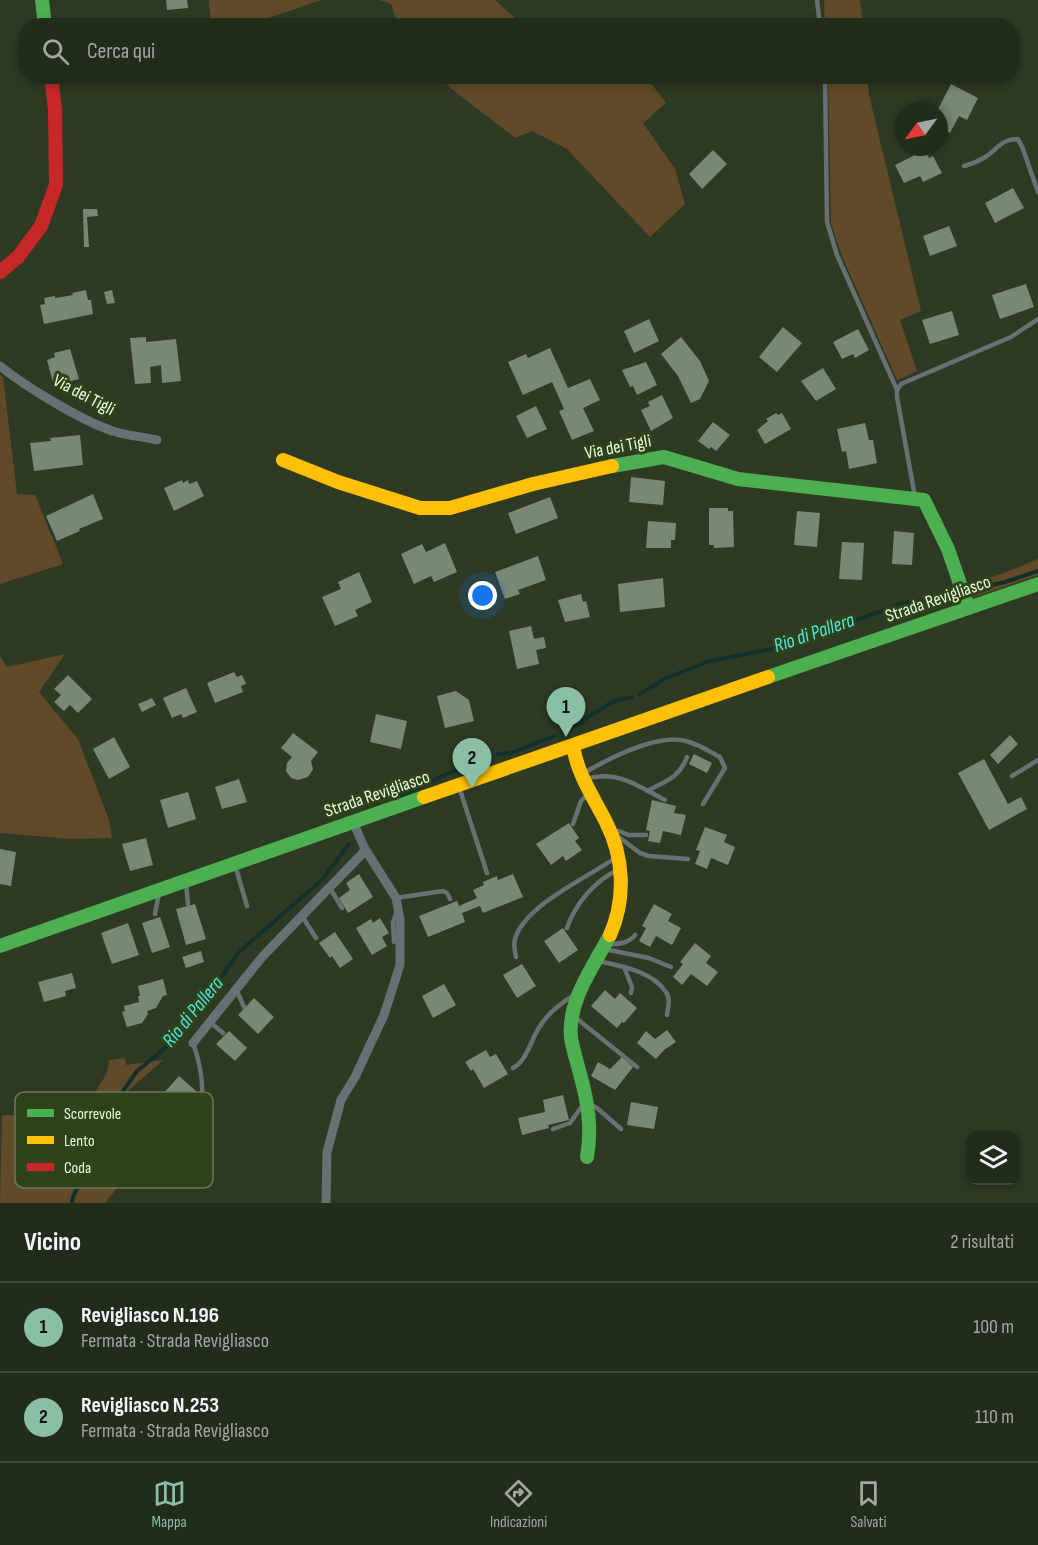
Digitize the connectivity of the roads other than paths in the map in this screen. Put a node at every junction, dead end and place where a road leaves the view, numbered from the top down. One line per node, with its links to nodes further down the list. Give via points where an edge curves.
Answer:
1 (42, 0): 3 (street)
2 (818, 0): 4 (lane)
3 (44, 18)
4 (819, 18)
5 (52, 84): 9 (street, via 56,185 41,226 18,257)
6 (825, 84): 12 (lane, via 827,222 837,255)
7 (964, 166): 8 (lane, via 978,162 1000,143 1018,140)
8 (1038, 192)
9 (0, 272)
10 (1038, 320): 12 (lane, via 1011,337 908,379)
11 (0, 366): 13 (street, Via dei Tigli, via 89,420 115,432)
12 (897, 390): 15 (lane)
13 (157, 440)
14 (283, 460): 15 (street, Via dei Tigli, via 420,508 450,507 610,466 664,457 738,479)
15 (916, 499): 17 (street, via 924,500 948,549)
16 (1038, 584): 17 (street, Strada Revigliasco)
17 (968, 607): 18 (street, Strada Revigliasco)
18 (573, 745): 22 (street); 23 (street, Strada Revigliasco)
19 (687, 757): 24 (lane, via 683,769 675,776)
20 (1038, 759): 21 (lane)
21 (1012, 776)
22 (586, 782): 24 (lane, via 608,775); 26 (lane, via 620,754 657,741 685,740 723,761 724,768); 28 (lane); 29 (street)
23 (458, 785): 27 (street, Strada Revigliasco); 35 (lane)
24 (648, 791): 25 (lane)
25 (665, 800)
26 (704, 804)
27 (353, 822): 31 (street); 33 (street, Strada Revigliasco)
28 (573, 824)
29 (611, 832): 30 (lane); 32 (lane, via 640,853); 34 (street)
30 (646, 835)
31 (365, 849): 37 (street); 39 (street)
32 (688, 859)
33 (235, 863): 36 (street, Strada Revigliasco); 42 (lane)
34 (618, 863): 47 (lane, via 592,888); 52 (street, via 619,908); 53 (lane, via 560,893 529,917 515,938)
35 (487, 873)
36 (186, 881): 38 (street, Strada Revigliasco); 41 (lane)
37 (330, 888): 43 (lane); 46 (street)
38 (160, 890): 45 (lane); 51 (street, Strada Revigliasco)
39 (396, 898): 40 (lane, via 443,891); 44 (street)
40 (450, 900)
41 (188, 904)
42 (247, 906)
43 (342, 908)
44 (398, 909): 50 (lane, via 393,922); 72 (street, via 400,965 384,1015 341,1100 327,1152)
45 (155, 914)
46 (302, 916): 49 (lane); 56 (street)
47 (567, 928)
48 (636, 935): 52 (lane)
49 (316, 939)
50 (394, 942)
51 (0, 946)
52 (600, 951): 54 (lane); 55 (lane, via 649,958); 57 (street)
53 (516, 957)
54 (624, 967): 58 (lane); 61 (lane, via 652,979 667,993)
55 (671, 967)
56 (236, 989): 59 (lane); 62 (street)
57 (578, 993): 60 (street); 66 (lane, via 541,1024 524,1057)
58 (631, 993)
59 (244, 1006)
60 (572, 1015): 65 (lane); 68 (street, via 571,1037)
61 (667, 1015)
62 (210, 1022): 63 (lane); 64 (street)
63 (223, 1033)
64 (193, 1043): 67 (lane, via 200,1062)
65 (637, 1067)
66 (513, 1068)
67 (202, 1092)
68 (587, 1103): 69 (lane, via 570,1123); 70 (lane); 71 (street, via 591,1126)
69 (553, 1129)
70 (621, 1129)
71 (587, 1157)
72 (326, 1203)

